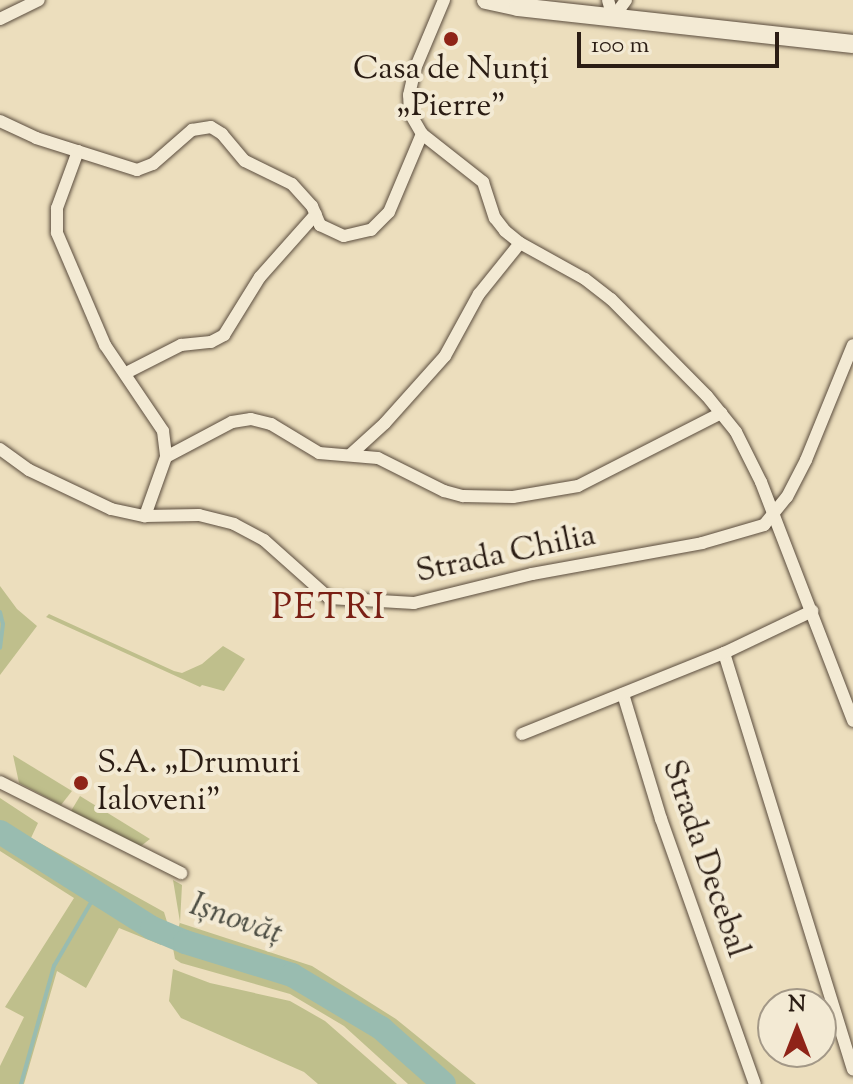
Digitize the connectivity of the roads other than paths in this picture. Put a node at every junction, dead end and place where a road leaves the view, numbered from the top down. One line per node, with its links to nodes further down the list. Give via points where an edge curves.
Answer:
1 (39, 0): 6 (street)
2 (444, 0): 9 (street, via 409,95 410,113)
3 (486, 0): 5 (main road)
4 (626, 0): 5 (street)
5 (611, 9): 7 (main road)
6 (0, 19)
7 (853, 44)
8 (0, 121): 10 (street)
9 (422, 134): 11 (street, via 398,196 371,230 335,235 320,225); 12 (street, via 478,176 495,218)
10 (78, 151): 11 (street, via 143,169 192,130 211,127 245,161 292,184); 14 (street, via 57,208 57,233 105,345)
11 (316, 214): 14 (street, via 260,277 224,335 181,345)
12 (520, 243): 15 (street, via 611,299); 17 (street, via 479,294 445,356)
13 (853, 345): 20 (street, via 829,410)
14 (126, 373): 18 (street, via 163,431)
15 (721, 413): 17 (street, via 578,486 513,497 463,496 378,458); 20 (street, via 749,456)
16 (0, 449): 19 (street, Strada Chilia, via 29,470 111,509)
17 (350, 455): 18 (street, via 319,453 271,424 251,419 232,422)
18 (166, 457): 19 (street)
19 (145, 516): 20 (street, Strada Chilia, via 199,515 234,524 264,540 329,598 414,603 532,574 713,540 764,525)
20 (773, 517): 21 (street)
21 (812, 611): 22 (street); 24 (street)
22 (724, 653): 23 (street); 28 (street)
23 (623, 694): 25 (street); 29 (street, Strada Decebal, via 661,819)
24 (853, 721)
25 (522, 734)
26 (0, 782): 27 (street)
27 (181, 873)
28 (853, 1069)
29 (755, 1084)

